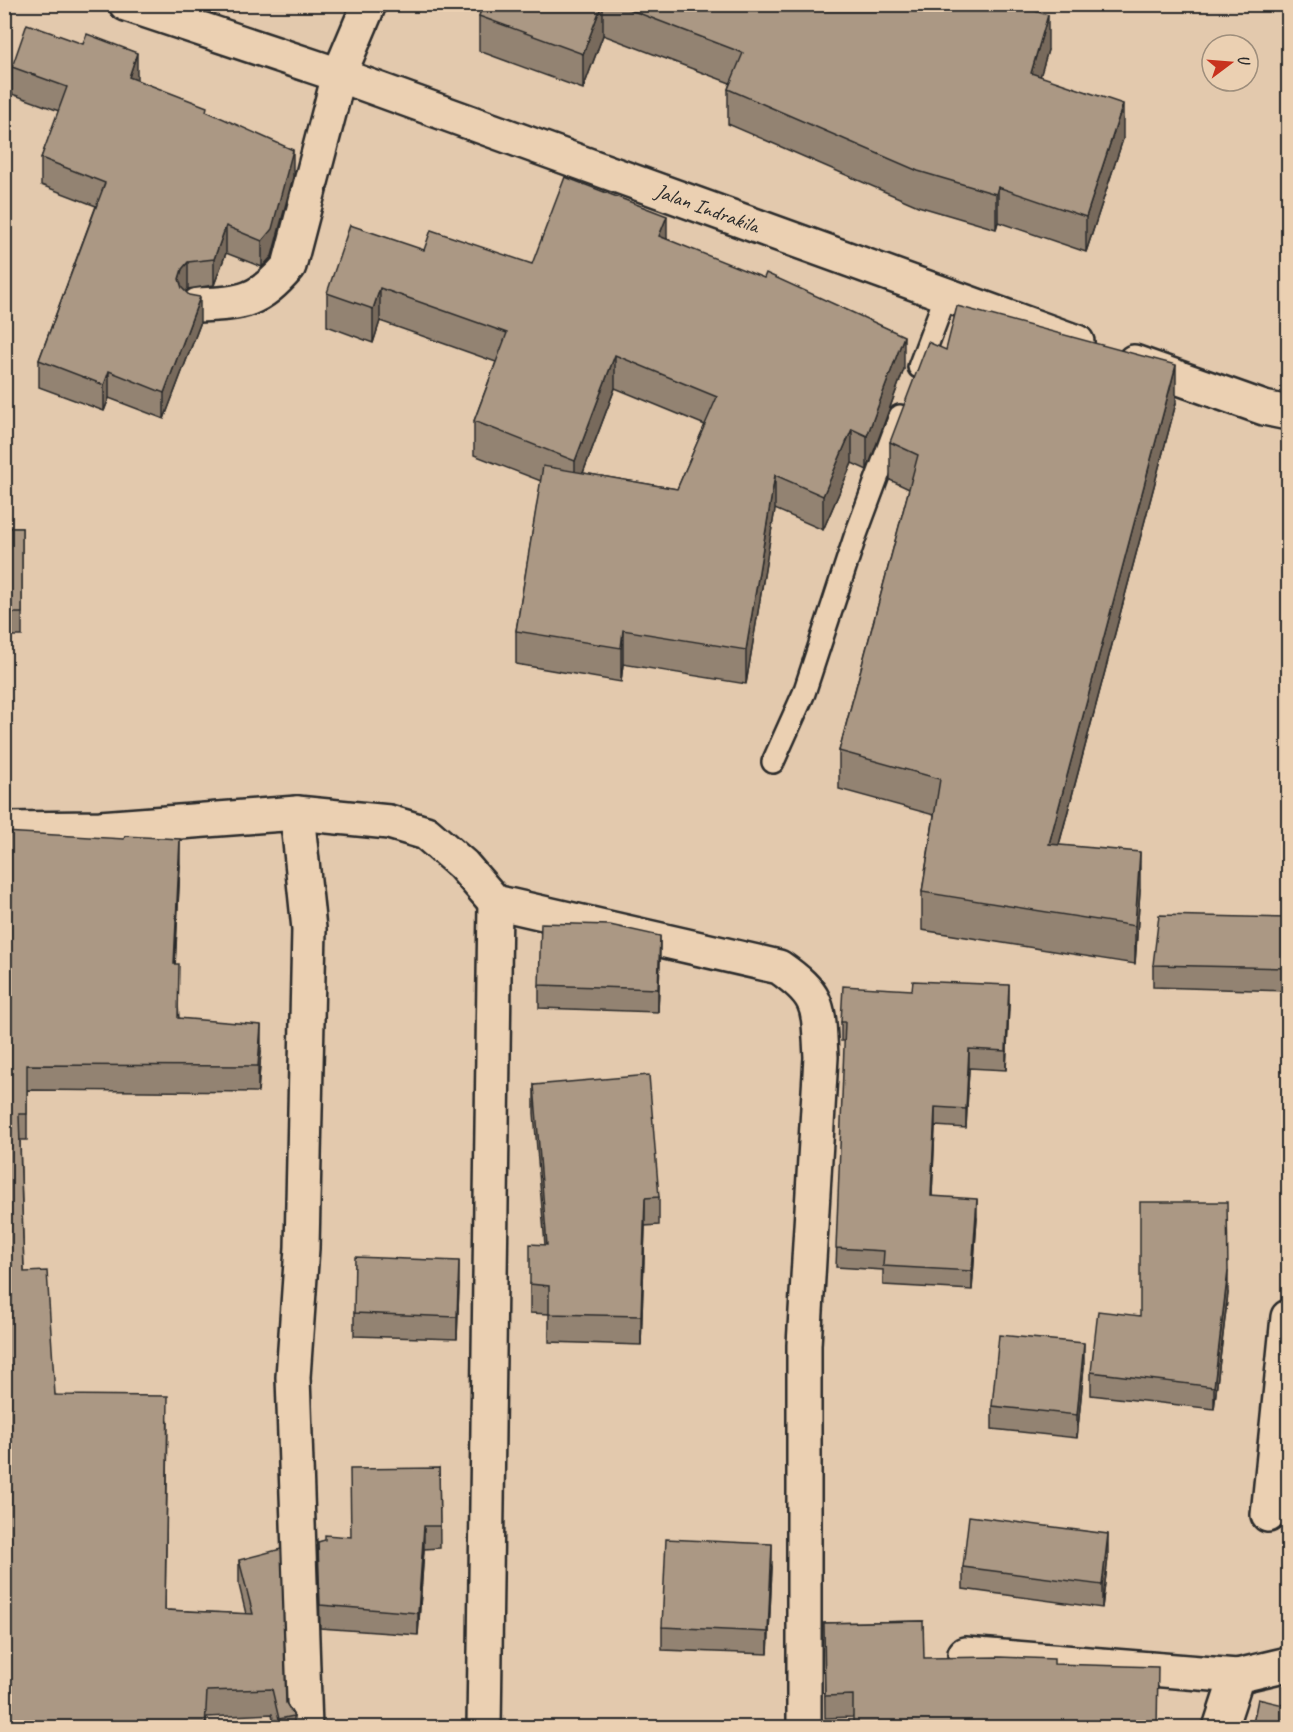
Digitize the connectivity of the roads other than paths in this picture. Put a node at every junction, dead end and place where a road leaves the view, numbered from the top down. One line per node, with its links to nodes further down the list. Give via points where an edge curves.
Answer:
1 (126, 4): 3 (street, Jalan Indrakila)
2 (369, 4): 3 (street)
3 (339, 75): 4 (street, Jalan Indrakila); 5 (street, via 289,266 269,290 238,303)
4 (946, 295): 6 (street, Jalan Indrakila, via 1252,404); 7 (lane, via 855,537 804,693)
5 (198, 305)
6 (1288, 413)
7 (773, 762)
8 (297, 813): 9 (street, via 100,828); 10 (street, via 389,822 426,833 463,865); 16 (street, via 309,929 302,1248 293,1377)
9 (4, 829)
10 (495, 902): 17 (street); 18 (street, via 779,967 804,984 818,1010 820,1057 804,1346)
11 (1288, 1317): 12 (street)
12 (1268, 1515)
13 (965, 1654): 15 (street)
14 (1288, 1664): 15 (street)
15 (1237, 1676): 19 (street)
16 (305, 1728)
17 (484, 1728)
18 (804, 1728)
19 (1220, 1728)

